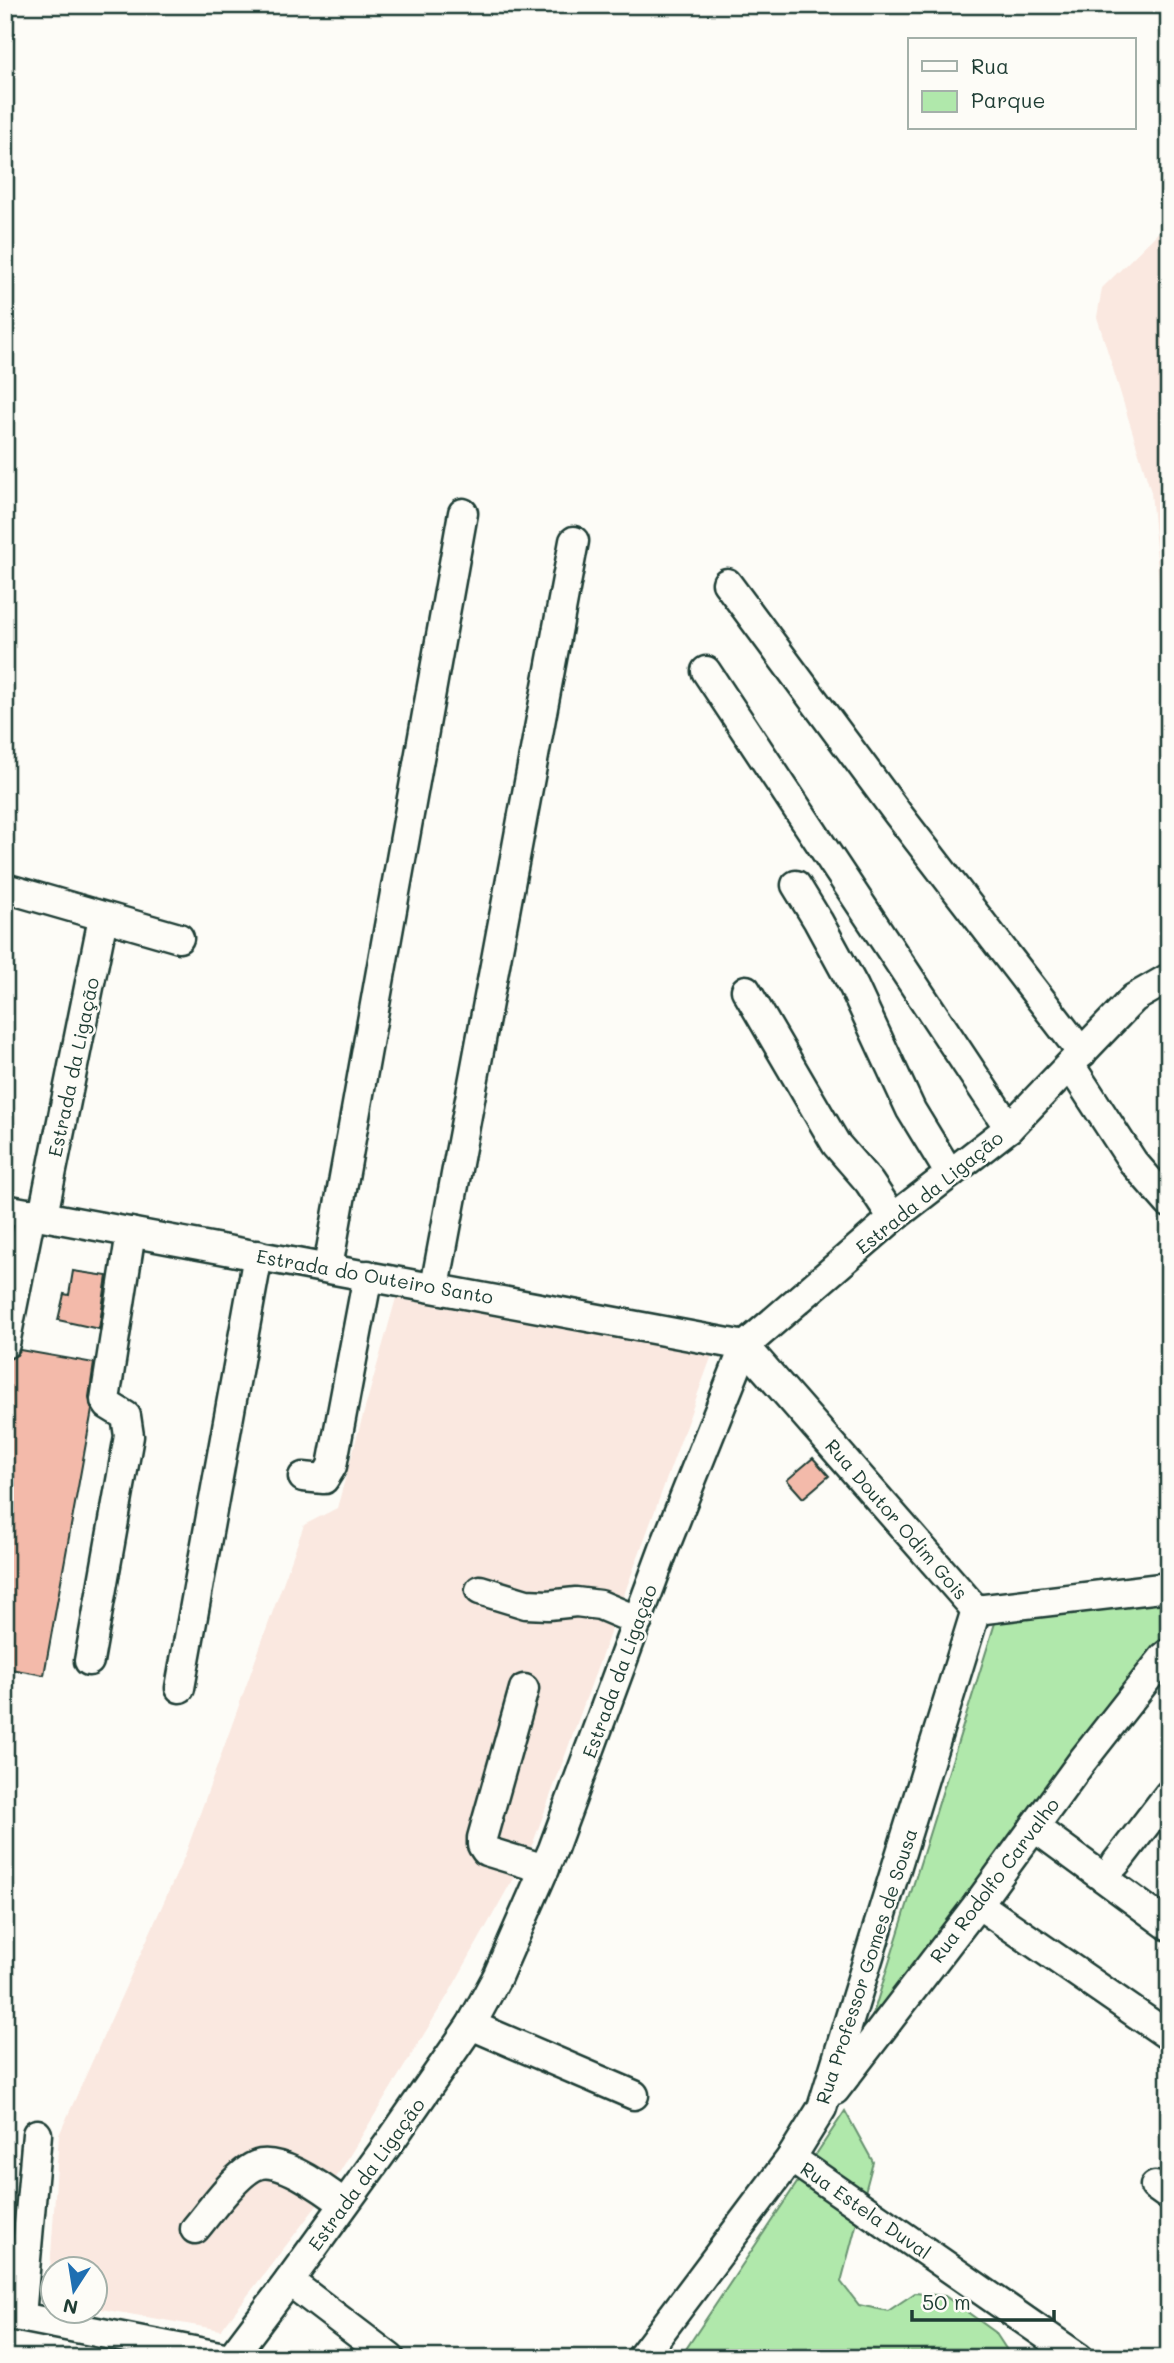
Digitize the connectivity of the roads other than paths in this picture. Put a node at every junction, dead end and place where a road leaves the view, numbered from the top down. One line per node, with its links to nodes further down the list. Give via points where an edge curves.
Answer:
1 (463, 513): 19 (street)
2 (574, 541): 21 (street)
3 (727, 583): 11 (street)
4 (706, 671): 12 (street)
5 (796, 885): 13 (street, via 854,986 911,1110)
6 (5, 888): 7 (street)
7 (103, 918): 8 (street); 15 (street, Estrada da Ligação)
8 (179, 938)
9 (1169, 978): 11 (street, Estrada da Ligação, via 1135,998)
10 (746, 990): 16 (street, via 836,1144)
11 (1076, 1059): 12 (street, Estrada da Ligação); 14 (street, via 1133,1162)
12 (1009, 1128): 13 (street, Estrada da Ligação)
13 (950, 1174): 16 (street, Estrada da Ligação)
14 (1169, 1203)
15 (26, 1212): 17 (street, Estrada do Outeiro Santo); 22 (street, Estrada da Ligação)
16 (893, 1219): 23 (street, Estrada da Ligação)
17 (131, 1232): 18 (street, Estrada do Outeiro Santo); 30 (street, via 105,1400 126,1416 129,1436)
18 (258, 1255): 19 (street, Estrada do Outeiro Santo); 31 (street)
19 (328, 1267): 20 (street, Estrada do Outeiro Santo)
20 (368, 1275): 21 (street, Estrada do Outeiro Santo); 24 (street, via 332,1466 324,1479)
21 (435, 1287): 23 (street, Estrada do Outeiro Santo)
22 (5, 1344)
23 (745, 1346): 27 (street, Rua Doutor Odim Gois); 28 (street, Estrada da Ligação)
24 (303, 1477)
25 (1169, 1587): 27 (street, Rua Doutor Odim Gois)
26 (480, 1590): 28 (street, via 526,1604 600,1605)
27 (976, 1610): 42 (street, Rua Professor Gomes de Sousa)
28 (638, 1621): 36 (street, Estrada da Ligação)
29 (1169, 1653): 34 (street, Rua Rodolfo Carvalho)
30 (89, 1661)
31 (180, 1688)
32 (524, 1689): 36 (street, via 482,1845 486,1851)
33 (1169, 1794): 35 (street)
34 (1034, 1827): 37 (street, Rua Rodolfo Carvalho); 38 (street)
35 (1116, 1863)
36 (545, 1869): 39 (street, Estrada da Ligação)
37 (978, 1904): 40 (street); 42 (street, Rua Rodolfo Carvalho)
38 (1169, 1926)
39 (471, 2025): 41 (street); 45 (street, Estrada da Ligação)
40 (1169, 2036)
41 (634, 2095)
42 (821, 2108): 44 (street, Rua Professor Gomes de Sousa)
43 (37, 2134): 48 (street)
44 (791, 2158): 51 (street, Rua Professor Gomes de Sousa); 52 (street, Rua Estela Duval)
45 (344, 2204): 46 (street, via 321,2186 263,2164 237,2179); 47 (street, Estrada da Ligação)
46 (195, 2230)
47 (289, 2281): 49 (street, Estrada da Ligação); 50 (street)
48 (13, 2315): 49 (street)
49 (230, 2358)
50 (390, 2358)
51 (641, 2358)
52 (1079, 2358)

